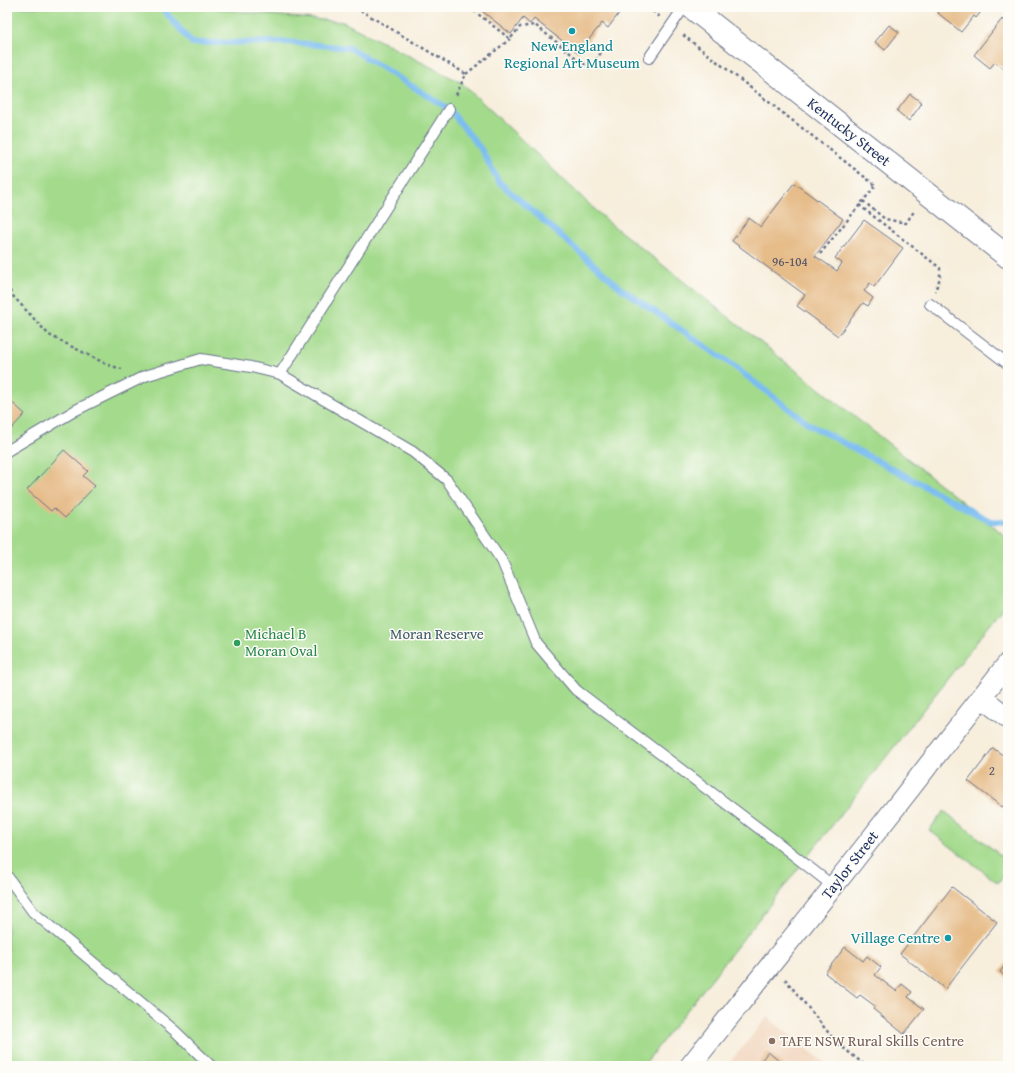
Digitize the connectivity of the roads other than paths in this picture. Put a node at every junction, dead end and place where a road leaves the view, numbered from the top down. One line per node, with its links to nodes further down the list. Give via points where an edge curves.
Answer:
1 (684, 7): 3 (lane)
2 (691, 7): 5 (street, Kentucky Street)
3 (650, 58)
4 (449, 109): 8 (lane)
5 (1008, 257)
6 (930, 304): 7 (lane)
7 (1008, 364)
8 (280, 374): 9 (lane, via 201,359 145,376 76,410); 14 (lane, via 413,452 447,480 502,561 536,643 576,690)
9 (7, 451)
10 (1008, 663): 11 (street, Taylor Street)
11 (981, 697): 12 (street); 14 (street, Taylor Street)
12 (1008, 718)
13 (7, 876): 15 (lane, via 33,912 175,1031)
14 (833, 886): 16 (street, Taylor Street)
15 (211, 1066)
16 (690, 1066)

